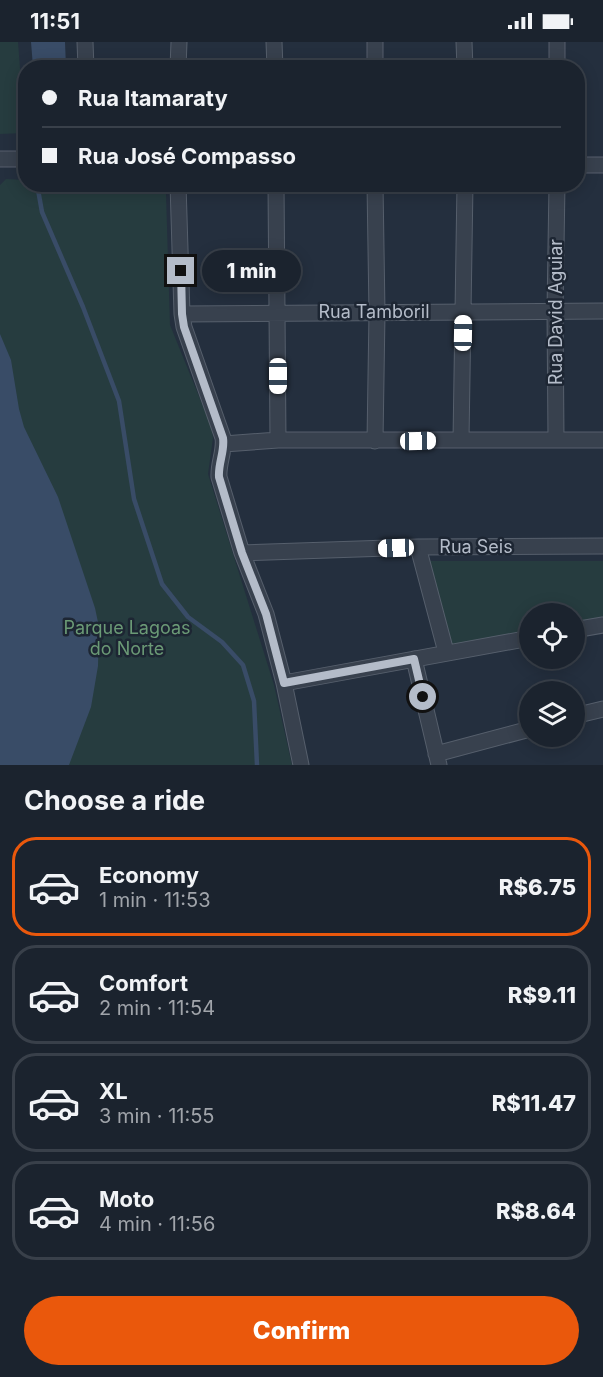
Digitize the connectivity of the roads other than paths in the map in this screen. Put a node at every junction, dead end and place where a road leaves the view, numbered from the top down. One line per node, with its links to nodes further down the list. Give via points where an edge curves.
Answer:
1 (85, 42): 7 (street)
2 (178, 42): 8 (street)
3 (274, 42): 9 (street)
4 (375, 42): 10 (street)
5 (464, 42): 11 (street)
6 (557, 42): 12 (street)
7 (86, 60)
8 (178, 60)
9 (274, 60)
10 (375, 60)
11 (465, 60)
12 (557, 60)
13 (0, 159): 14 (street)
14 (18, 159)
15 (585, 165): 16 (street)
16 (603, 165)
17 (178, 192): 27 (street)
18 (276, 192): 24 (street)
19 (375, 192): 25 (street)
20 (465, 192): 22 (street)
21 (558, 192): 26 (street, Rua David Aguiar)
22 (464, 311): 25 (street, Rua Tamboril); 26 (street, Rua Tamboril); 29 (street)
23 (603, 311): 26 (street, Rua Tamboril)
24 (278, 312): 25 (street, Rua Tamboril); 27 (street, Rua Tamboril); 28 (street)
25 (377, 312): 32 (street)
26 (555, 312): 30 (street, Rua David Aguiar)
27 (182, 314): 33 (street)
28 (278, 440): 32 (street); 33 (street)
29 (461, 440): 30 (street); 32 (street)
30 (556, 440): 31 (street)
31 (603, 440)
32 (375, 441)
33 (224, 444): 36 (street, via 219,477)
34 (603, 546): 35 (street, Rua Seis)
35 (418, 547): 36 (street, Rua Seis); 40 (street)
36 (242, 553): 42 (street, via 266,614)
37 (603, 625): 38 (street)
38 (585, 628)
39 (519, 640): 40 (street)
40 (446, 652): 41 (street)
41 (414, 659): 42 (street); 46 (street)
42 (284, 683): 47 (street)
43 (603, 709): 44 (street)
44 (585, 713)
45 (519, 733): 46 (street)
46 (437, 759)
47 (301, 765)

